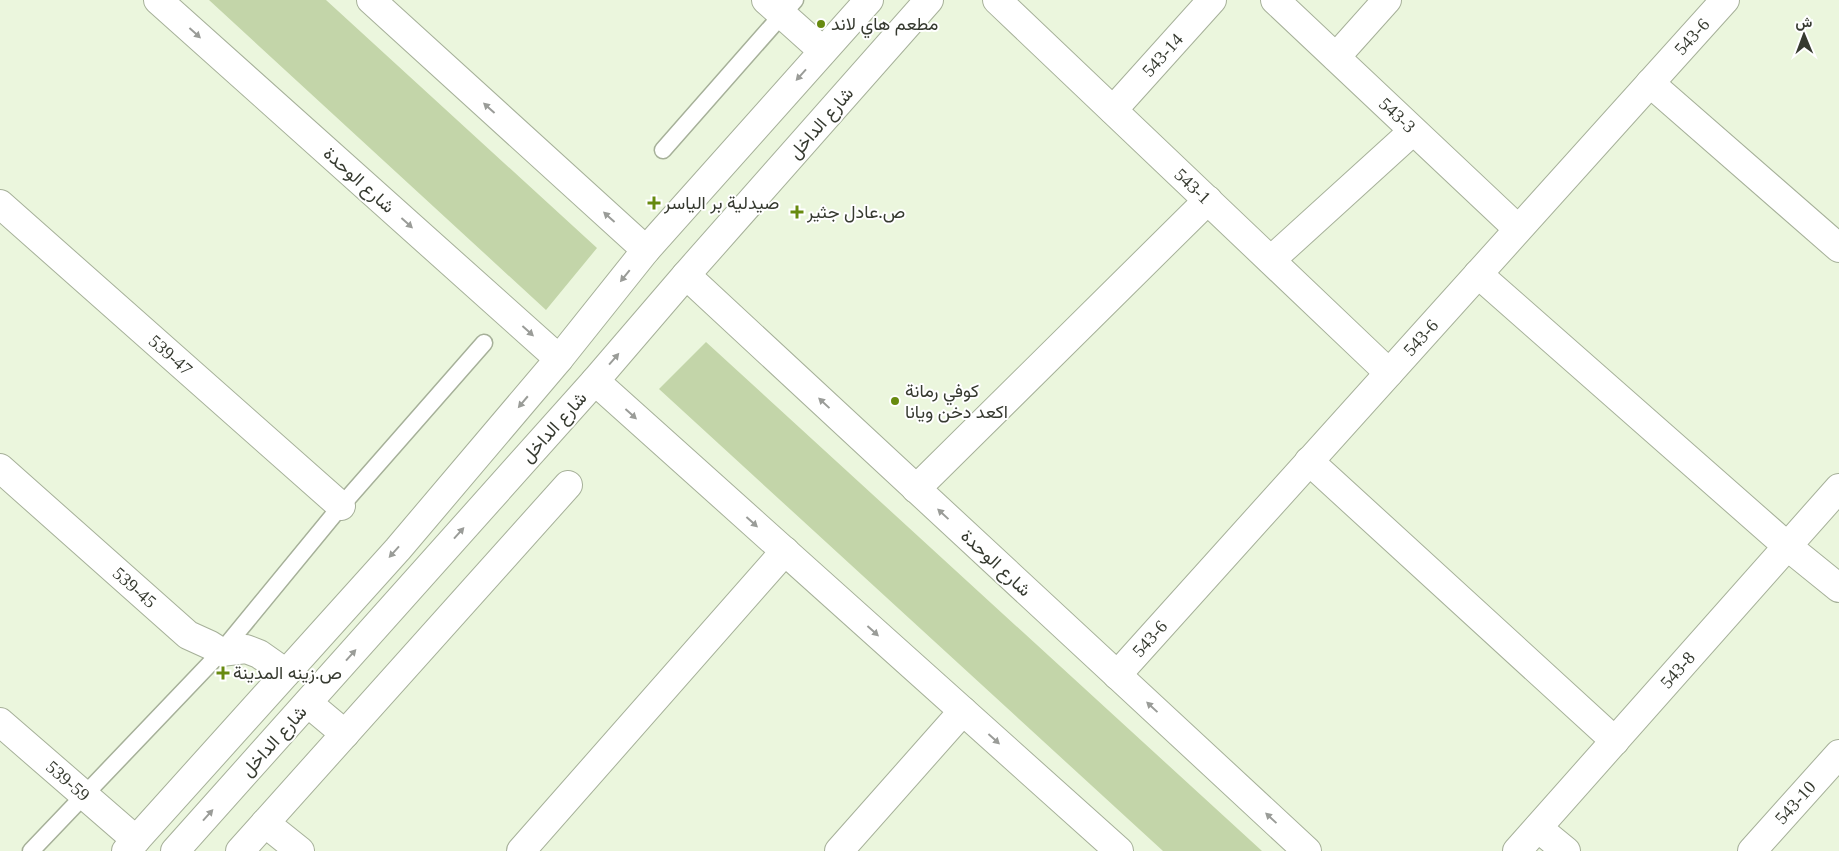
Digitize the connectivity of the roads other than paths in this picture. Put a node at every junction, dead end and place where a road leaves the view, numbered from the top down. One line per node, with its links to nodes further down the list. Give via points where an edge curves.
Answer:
1 (158, 0): 26 (street, شارع الوحدة, one-way to 26)
2 (371, 0): 21 (street, one-way to 2)
3 (869, 0): 11 (street, شارع الداخل)
4 (929, 0): 24 (street, شارع الداخل)
5 (997, 0): 14 (street, 543-1)
6 (1212, 0): 14 (street, 543-14)
7 (1275, 0): 12 (street, 543-3)
8 (1387, 0): 12 (street)
9 (1724, 0): 13 (street, 543-6)
10 (781, 5): 11 (street); 16 (lane)
11 (823, 51): 21 (street, شارع الداخل, one-way to 21)
12 (1336, 57): 15 (street, 543-3)
13 (1650, 83): 19 (street, 543-6); 20 (street)
14 (1113, 110): 17 (street, 543-1)
15 (1413, 131): 19 (street, 543-3); 22 (street)
16 (663, 150)
17 (1208, 200): 22 (street, 543-1); 33 (street)
18 (0, 204): 34 (street, 539-47)
19 (1518, 229): 23 (street, 543-6)
20 (1839, 248)
21 (646, 250): 26 (street, شارع الداخل, one-way to 26)
22 (1271, 260): 27 (street, 543-1)
23 (1478, 274): 27 (street, 543-6); 35 (street)
24 (686, 275): 28 (street, شارع الداخل, one-way to 24); 33 (street, شارع الوحدة, one-way to 24)
25 (484, 343): 34 (lane)
26 (559, 359): 39 (street, شارع الداخل, one-way to 39, via 398,549)
27 (1389, 373): 29 (street, 543-6)
28 (595, 381): 36 (street, one-way to 36); 41 (street, شارع الداخل, one-way to 28)
29 (1309, 461): 40 (street, 543-6); 45 (street)
30 (0, 468): 38 (street, 539-45, via 188,635)
31 (568, 485): 44 (street)
32 (1839, 488): 35 (street, 543-8)
33 (916, 489): 40 (street, شارع الوحدة, one-way to 33)
34 (342, 506): 38 (lane)
35 (1787, 546): 37 (street); 45 (street, 543-8)
36 (785, 552): 42 (street, one-way to 42); 55 (street)
37 (1839, 588)
38 (221, 652): 39 (street, via 246,649); 47 (lane)
39 (286, 673): 50 (street, شارع الداخل)
40 (1117, 675): 58 (street, شارع الوحدة, one-way to 40)
41 (308, 703): 44 (street); 52 (street, شارع الداخل, one-way to 41)
42 (964, 712): 56 (street); 57 (street, one-way to 57)
43 (0, 722): 47 (street, 539-59)
44 (345, 734): 48 (street)
45 (1615, 741): 49 (street, 543-8)
46 (1839, 754): 61 (street, 543-10)
47 (85, 796): 50 (street, 539-59); 51 (lane)
48 (265, 822): 53 (street); 54 (street)
49 (1538, 828): 59 (street, 543-8); 60 (street)
50 (131, 846)
51 (31, 851)
52 (175, 851)
53 (240, 851)
54 (300, 851)
55 (521, 851)
56 (839, 851)
57 (1119, 851)
58 (1307, 851)
59 (1517, 851)
60 (1566, 851)
61 (1752, 851)

